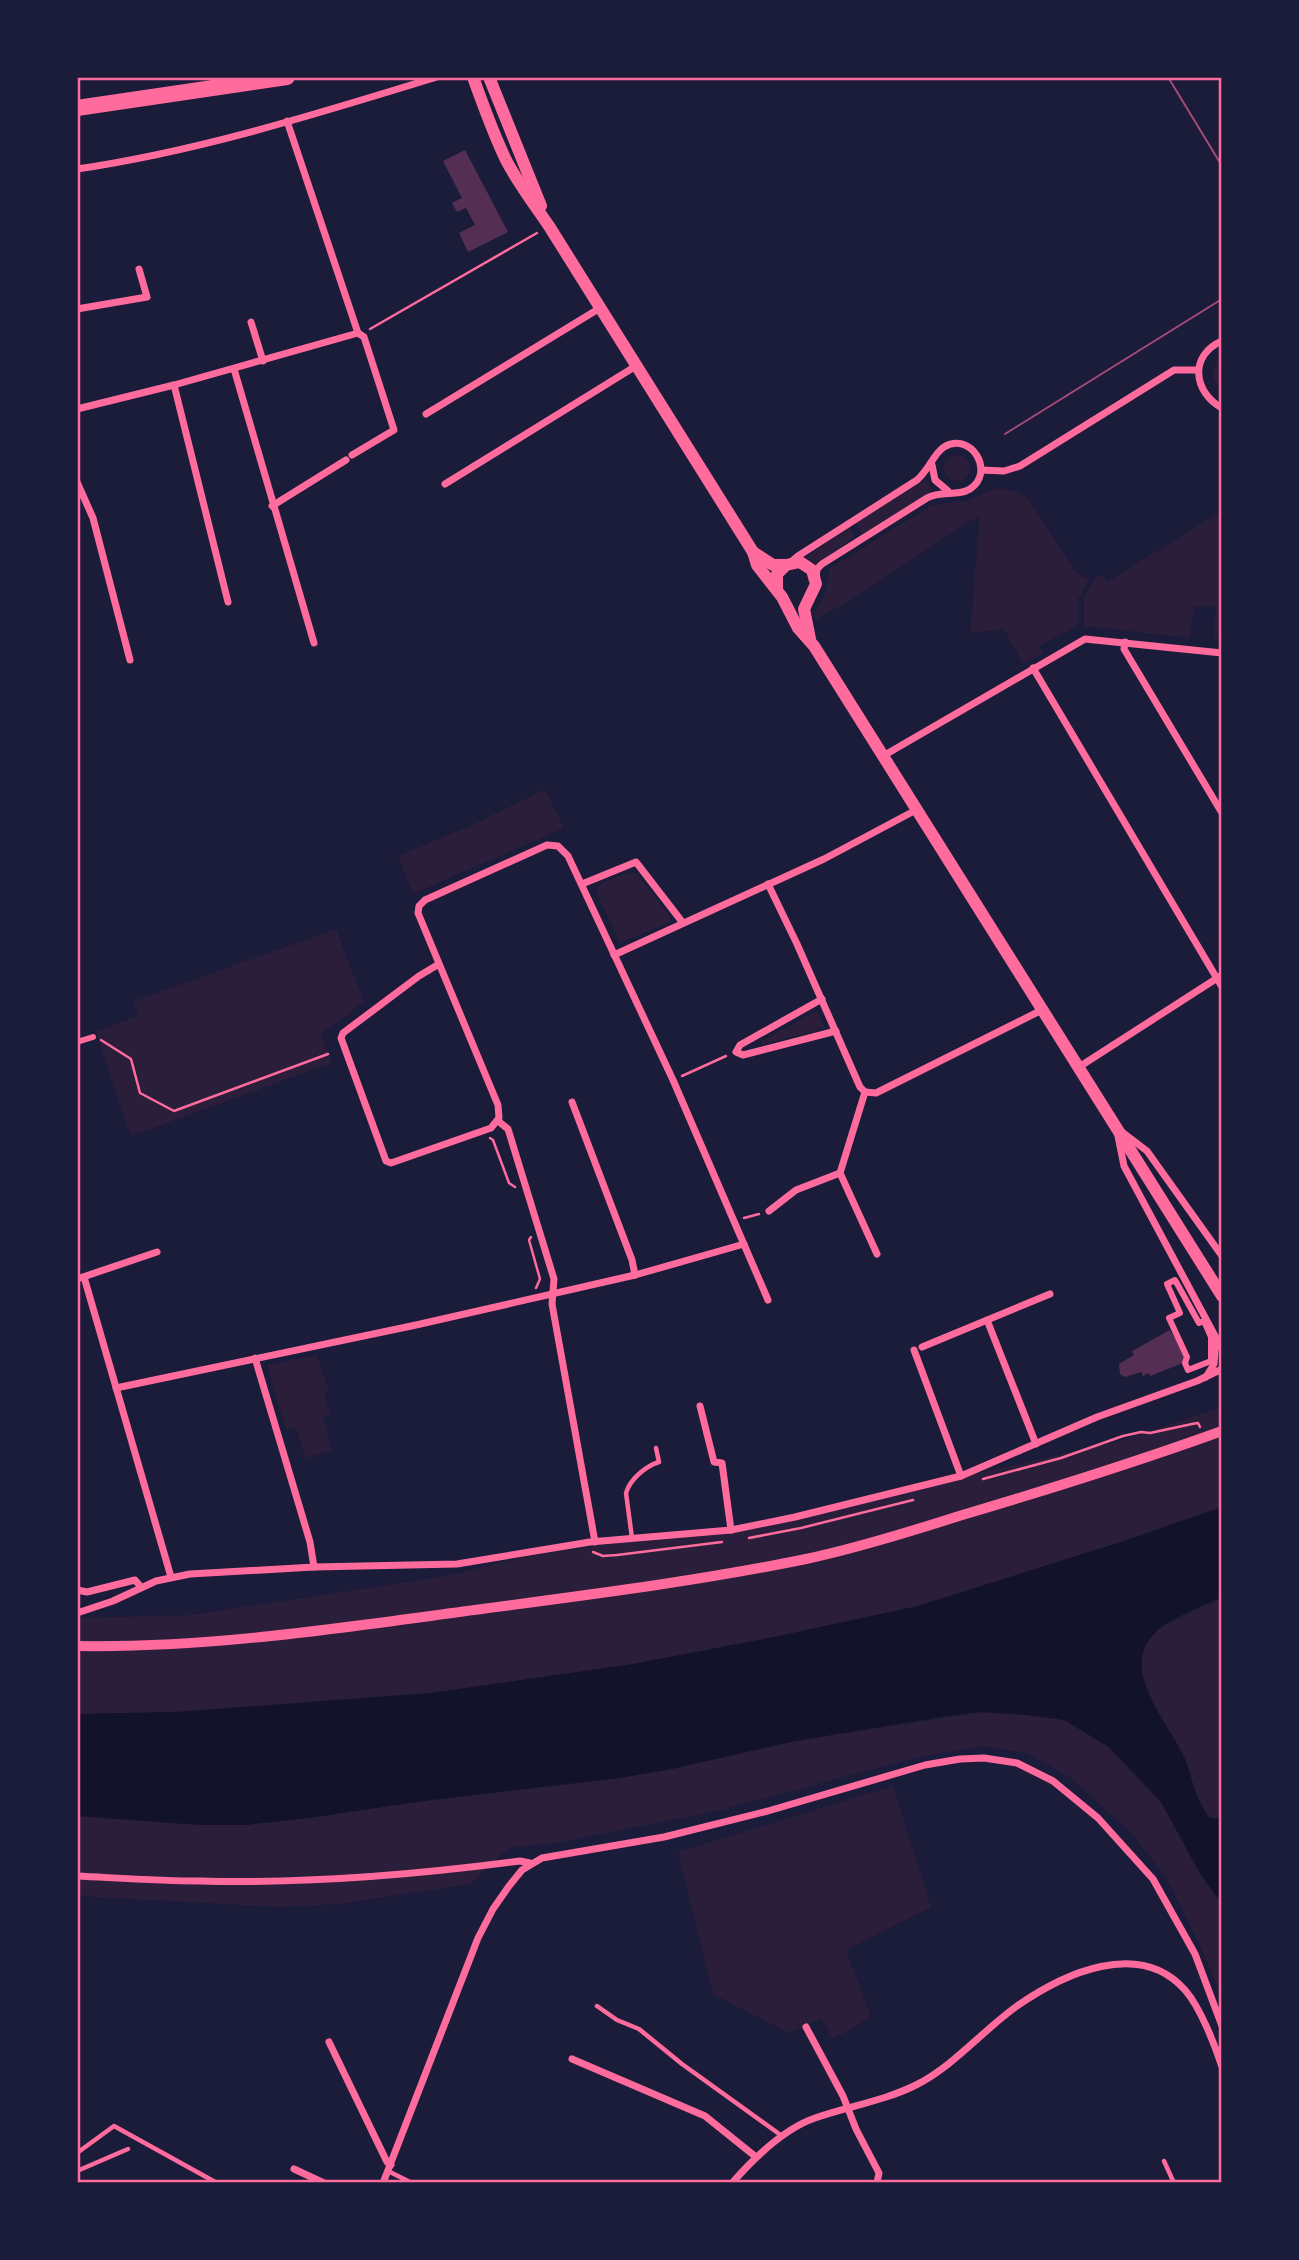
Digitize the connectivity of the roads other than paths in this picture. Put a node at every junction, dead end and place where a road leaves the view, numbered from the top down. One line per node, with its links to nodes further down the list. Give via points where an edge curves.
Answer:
1 (287, 77): 5 (highway)
2 (437, 77): 6 (street)
3 (473, 77): 8 (main road, via 507,162)
4 (489, 77): 8 (main road)
5 (77, 108)
6 (287, 121): 7 (street, via 153,157); 13 (street)
7 (77, 169)
8 (549, 226): 10 (main road)
9 (139, 270): 11 (street, via 147,297)
10 (600, 308): 16 (main road); 22 (street)
11 (77, 309)
12 (251, 322): 15 (street)
13 (358, 333): 15 (street); 28 (street, via 364,337 394,430)
14 (1222, 341): 18 (street, via 1209,349)
15 (263, 361): 17 (street)
16 (636, 366): 26 (street); 29 (main road)
17 (234, 369): 19 (street); 28 (street)
18 (1198, 370): 20 (street, via 1203,393); 24 (street, via 1174,370 1020,466)
19 (174, 385): 21 (street); 34 (street)
20 (1222, 408)
21 (77, 409)
22 (426, 414)
23 (932, 464): 24 (street, via 940,449 961,443 978,455); 27 (street, via 938,485); 30 (street, via 917,481)
24 (981, 470): 27 (street, via 972,487)
25 (77, 482): 39 (street, via 93,519)
26 (445, 484)
27 (953, 492): 31 (street, via 933,495 825,562 817,569)
28 (272, 506): 37 (street)
29 (753, 552): 30 (main road, via 773,565); 32 (main road, via 757,565)
30 (788, 564): 31 (main road, via 804,564); 32 (main road, via 778,574)
31 (816, 579): 33 (main road)
32 (780, 594): 33 (main road, via 797,603); 35 (main road, via 797,628)
33 (809, 598): 35 (main road, via 804,615)
34 (228, 602)
35 (810, 640): 41 (main road)
36 (1125, 642): 38 (street); 40 (street, via 1085,639); 43 (street, via 1124,649)
37 (314, 643)
38 (1222, 653)
39 (130, 660)
40 (1033, 668): 41 (street); 49 (street)
41 (883, 756): 42 (main road)
42 (916, 810): 45 (street); 52 (main road)
43 (1222, 813)
44 (582, 884): 46 (street, via 636,862); 47 (street); 48 (street, via 564,850 547,845 425,900 418,913)
45 (768, 884): 46 (street); 51 (street)
46 (683, 923): 47 (street)
47 (614, 955): 63 (street)
48 (439, 964): 59 (street, via 498,1105); 59 (street, via 341,1038 384,1156 391,1163 491,1128)
49 (1219, 976): 50 (street); 56 (street)
50 (1222, 987)
51 (822, 999): 53 (street); 53 (street, via 740,1045 736,1052 743,1055)
52 (1042, 1010): 56 (main road); 57 (street, via 876,1093)
53 (836, 1031): 57 (street)
54 (93, 1037): 55 (street)
55 (77, 1042)
56 (1079, 1067): 60 (main road)
57 (865, 1092): 61 (street)
58 (572, 1102): 67 (street)
59 (498, 1121): 70 (street, via 508,1129 527,1186 554,1279)
60 (1117, 1129): 66 (street, via 1147,1151); 72 (main road); 75 (street, via 1124,1166)
61 (840, 1173): 62 (street, via 796,1190); 65 (street)
62 (769, 1211)
63 (744, 1244): 67 (street); 73 (street)
64 (157, 1252): 68 (street)
65 (877, 1254)
66 (1222, 1256)
67 (635, 1275): 70 (street)
68 (80, 1278): 80 (street)
69 (1167, 1284): 69 (street, via 1180,1313 1170,1318 1188,1370 1211,1361 1211,1336 1204,1321 1199,1323 1175,1280)
70 (553, 1292): 77 (street); 88 (street)
71 (1050, 1294): 74 (street)
72 (1222, 1296)
73 (768, 1300)
74 (987, 1320): 83 (street); 85 (street, via 918,1348)
75 (1216, 1339): 76 (street); 79 (street, via 1214,1364)
76 (1222, 1349)
77 (255, 1358): 80 (street); 89 (street)
78 (1222, 1369): 79 (street)
79 (1205, 1377): 83 (street)
80 (116, 1388): 90 (street)
81 (700, 1406): 86 (street, via 714,1462 722,1463)
82 (1222, 1431): 94 (street, via 994,1506 809,1559 257,1639)
83 (1037, 1444): 85 (street)
84 (656, 1448): 87 (lane, via 659,1462 648,1465 627,1488)
85 (961, 1476): 86 (street)
86 (731, 1530): 87 (street)
87 (632, 1538): 88 (street)
88 (595, 1542): 89 (street, via 457,1564)
89 (314, 1567): 90 (street)
90 (171, 1577): 91 (street)
91 (141, 1587): 92 (street, via 135,1580 87,1592); 93 (street)
92 (77, 1590)
93 (77, 1613)
94 (77, 1646)
95 (530, 1863): 96 (street, via 317,1880 201,1882); 99 (street, via 664,1838 925,1765 984,1758 1017,1763 1053,1781 1098,1818 1153,1880 1195,1954); 109 (street, via 482,1929)
96 (77, 1876)
97 (597, 2006): 104 (lane, via 639,2029)
98 (806, 2026): 103 (street)
99 (1222, 2026)
100 (329, 2042): 109 (street)
101 (572, 2059): 107 (street, via 705,2116)
102 (1222, 2067): 103 (street, via 1185,1990 1145,1965 1118,1963 1096,1967 1047,1988 1015,2007 937,2073 886,2098)
103 (848, 2109): 104 (street, via 812,2119); 117 (street, via 879,2173)
104 (783, 2137): 107 (street)
105 (128, 2149): 111 (lane)
106 (77, 2153): 112 (lane, via 114,2126)
107 (756, 2157): 116 (street)
108 (1164, 2161): 118 (lane)
109 (389, 2168): 114 (street); 115 (lane)
110 (294, 2169): 113 (street)
111 (77, 2171)
112 (217, 2183)
113 (324, 2183)
114 (383, 2183)
115 (412, 2183)
116 (732, 2183)
117 (877, 2183)
118 (1174, 2183)

